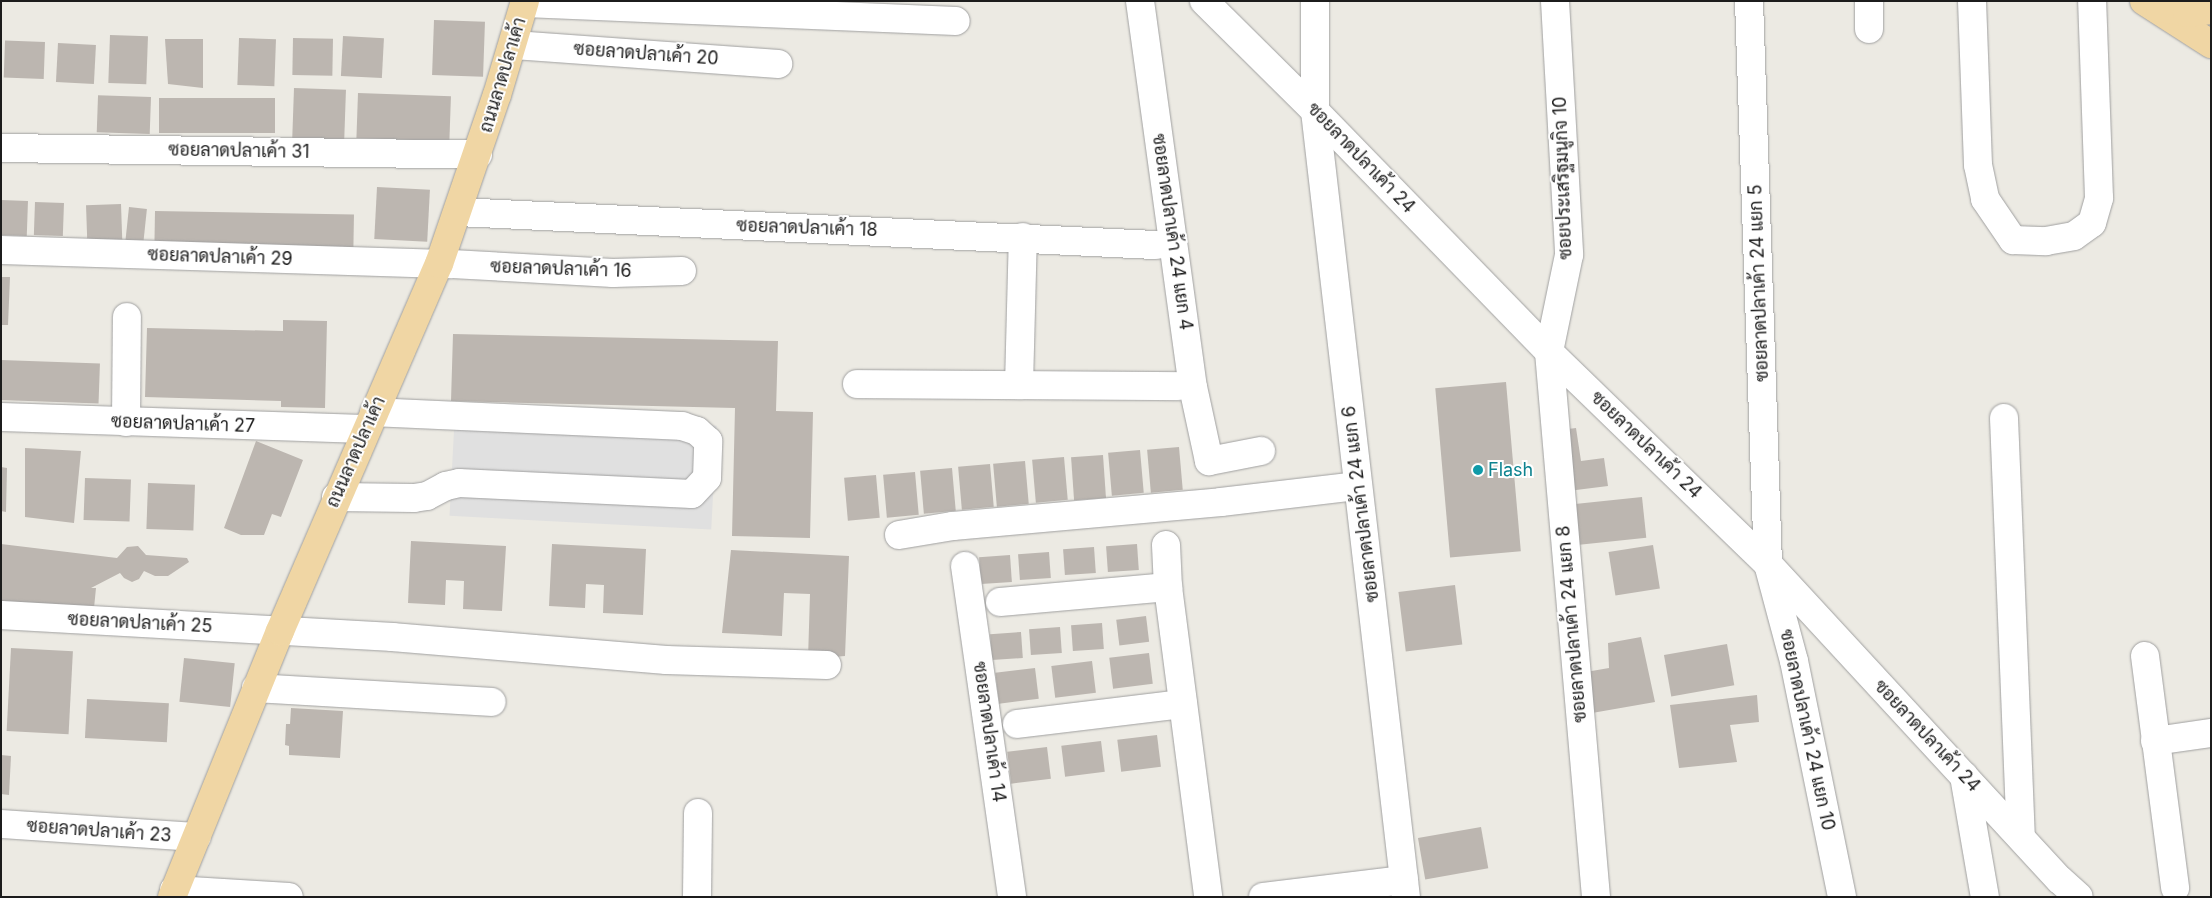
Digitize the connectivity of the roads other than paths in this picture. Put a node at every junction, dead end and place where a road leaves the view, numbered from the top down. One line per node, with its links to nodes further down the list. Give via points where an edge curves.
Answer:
1 (1140, 1): 35 (street, ซอยลาดปลาเค้า 24 แยก 4, via 1194,387 1209,461)
2 (1204, 1): 17 (street, ซอยลาดปลาเค้า 24)
3 (1315, 1): 17 (street, ซอยลาดปลาเค้า 24 แยก 6)
4 (1555, 1): 27 (street, ซอยประเสริฐมนูกิจ 10, via 1569,255)
5 (1749, 1): 40 (street, ซอยลาดปลาเค้า 24 แยก 5)
6 (1869, 1): 13 (street)
7 (1972, 1): 8 (street, via 1978,165 1985,199 2013,240 2046,241 2074,236 2092,223 2099,198)
8 (2092, 1)
9 (525, 2): 12 (street); 15 (main road, ถนนลาดปลาเค้า)
10 (2148, 4): 11 (main road, via 2187,13); 14 (main road)
11 (2211, 10)
12 (956, 21)
13 (1869, 29)
14 (2211, 44)
15 (514, 45): 16 (street, ซอยลาดปลาเค้า 20); 19 (main road, ถนนลาดปลาเค้า)
16 (778, 64)
17 (1316, 111): 27 (street, ซอยลาดปลาเค้า 24); 36 (street, ซอยลาดปลาเค้า 24 แยก 6)
18 (1, 148): 19 (street, ซอยลาดปลาเค้า 31)
19 (478, 154): 20 (main road, ถนนลาดปลาเค้า)
20 (458, 212): 21 (street, ซอยลาดปลาเค้า 18); 24 (main road, ถนนลาดปลาเค้า)
21 (1023, 237): 22 (street, ซอยลาดปลาเค้า 18); 29 (street)
22 (1156, 244)
23 (1, 250): 24 (street, ซอยลาดปลาเค้า 29)
24 (439, 264): 25 (street, ซอยลาดปลาเค้า 16, via 613,272); 33 (main road, ถนนลาดปลาเค้า)
25 (682, 271)
26 (127, 317): 34 (street)
27 (1549, 352): 40 (street, ซอยลาดปลาเค้า 24); 68 (street, ซอยลาดปลาเค้า 24 แยก 8)
28 (857, 384): 29 (street)
29 (1019, 385): 30 (street)
30 (1178, 386)
31 (1, 417): 34 (street, ซอยลาดปลาเค้า 27)
32 (2004, 418): 58 (street)
33 (369, 421): 34 (street, ซอยลาดปลาเค้า 27); 37 (main road, ถนนลาดปลาเค้า); 37 (street, ซอยลาดปลาเค้า 27, via 682,426 696,431 708,441 708,478 692,494 459,483 414,498)
34 (126, 422)
35 (1261, 451)
36 (1358, 486): 38 (street, via 953,526); 59 (street, ซอยลาดปลาเค้า 24 แยก 6)
37 (336, 497): 45 (main road, ถนนลาดปลาเค้า)
38 (899, 535)
39 (1166, 545): 42 (street)
40 (1768, 564): 54 (street, ซอยลาดปลาเค้า 24); 69 (street, ซอยลาดปลาเค้า 24 แยก 10, via 1794,661)
41 (965, 566): 65 (street, ซอยลาดปลาเค้า 14)
42 (1168, 587): 43 (street); 50 (street)
43 (1000, 602)
44 (1, 615): 45 (street, ซอยลาดปลาเค้า 25)
45 (280, 631): 47 (street, ซอยลาดปลาเค้า 25, via 666,660); 48 (main road, ถนนลาดปลาเค้า)
46 (2145, 656): 53 (street)
47 (827, 665)
48 (256, 688): 49 (street); 57 (main road, ถนนลาดปลาเค้า)
49 (492, 702)
50 (1183, 704): 51 (street); 66 (street)
51 (1017, 724)
52 (2211, 733): 53 (street)
53 (2156, 741): 60 (street)
54 (1964, 776): 58 (street, ซอยลาดปลาเค้า 24); 70 (street)
55 (698, 814): 64 (street)
56 (1, 824): 57 (street, ซอยลาดปลาเค้า 23)
57 (197, 837): 62 (main road, ถนนลาดปลาเค้า)
58 (2021, 837): 61 (street, ซอยลาดปลาเค้า 24)
59 (1405, 888): 67 (street)
60 (2175, 888)
61 (2067, 891)
62 (173, 894): 63 (street)
63 (289, 897)
64 (697, 897)
65 (1012, 897)
66 (1208, 897)
67 (1263, 897)
68 (1596, 897)
69 (1842, 897)
70 (1985, 897)

